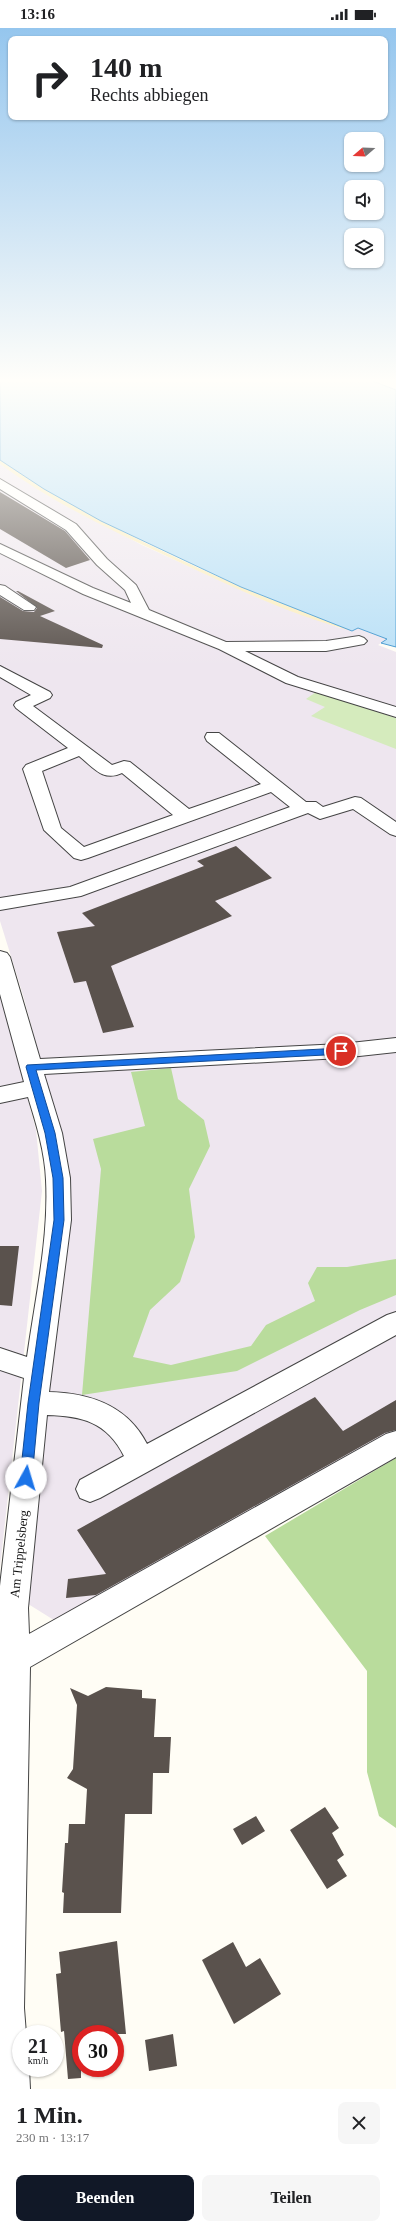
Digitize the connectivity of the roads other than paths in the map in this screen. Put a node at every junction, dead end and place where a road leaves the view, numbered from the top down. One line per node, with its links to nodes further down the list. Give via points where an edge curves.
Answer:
1 (0, 483): 7 (street, via 71,527 102,562 131,588)
2 (0, 536): 5 (street, via 47,563)
3 (0, 548): 5 (street)
4 (0, 589): 6 (street)
5 (88, 591): 7 (street)
6 (29, 607)
7 (143, 612): 9 (street)
8 (359, 641): 9 (street, via 326,646)
9 (224, 646): 11 (street, via 292,680)
10 (0, 671): 13 (street, via 44,695 22,705)
11 (396, 712)
12 (213, 737): 14 (street)
13 (82, 749): 16 (street, via 110,772 124,766); 16 (street, via 32,768 53,830 81,854)
14 (274, 785): 15 (street); 16 (street)
15 (304, 809): 17 (street, via 310,806 320,814 355,802); 18 (street, via 74,892)
16 (186, 816)
17 (396, 830)
18 (0, 904)
19 (0, 957): 20 (street, Am Trippelsberg)
20 (4, 990): 22 (street, Am Trippelsberg)
21 (396, 1044): 22 (street)
22 (34, 1077): 23 (street); 26 (street, Am Trippelsberg, via 50,1133 58,1178 59,1220)
23 (0, 1095)
24 (396, 1322): 29 (street)
25 (0, 1359): 26 (street)
26 (38, 1372): 27 (street, Am Trippelsberg)
27 (34, 1403): 29 (street, via 82,1405 94,1409 124,1432); 31 (street, Am Trippelsberg)
28 (396, 1443): 31 (street)
29 (141, 1461): 30 (street)
30 (90, 1489)
31 (7, 1660): 32 (street, Am Trippelsberg, via 5,2008)
32 (11, 2089)

